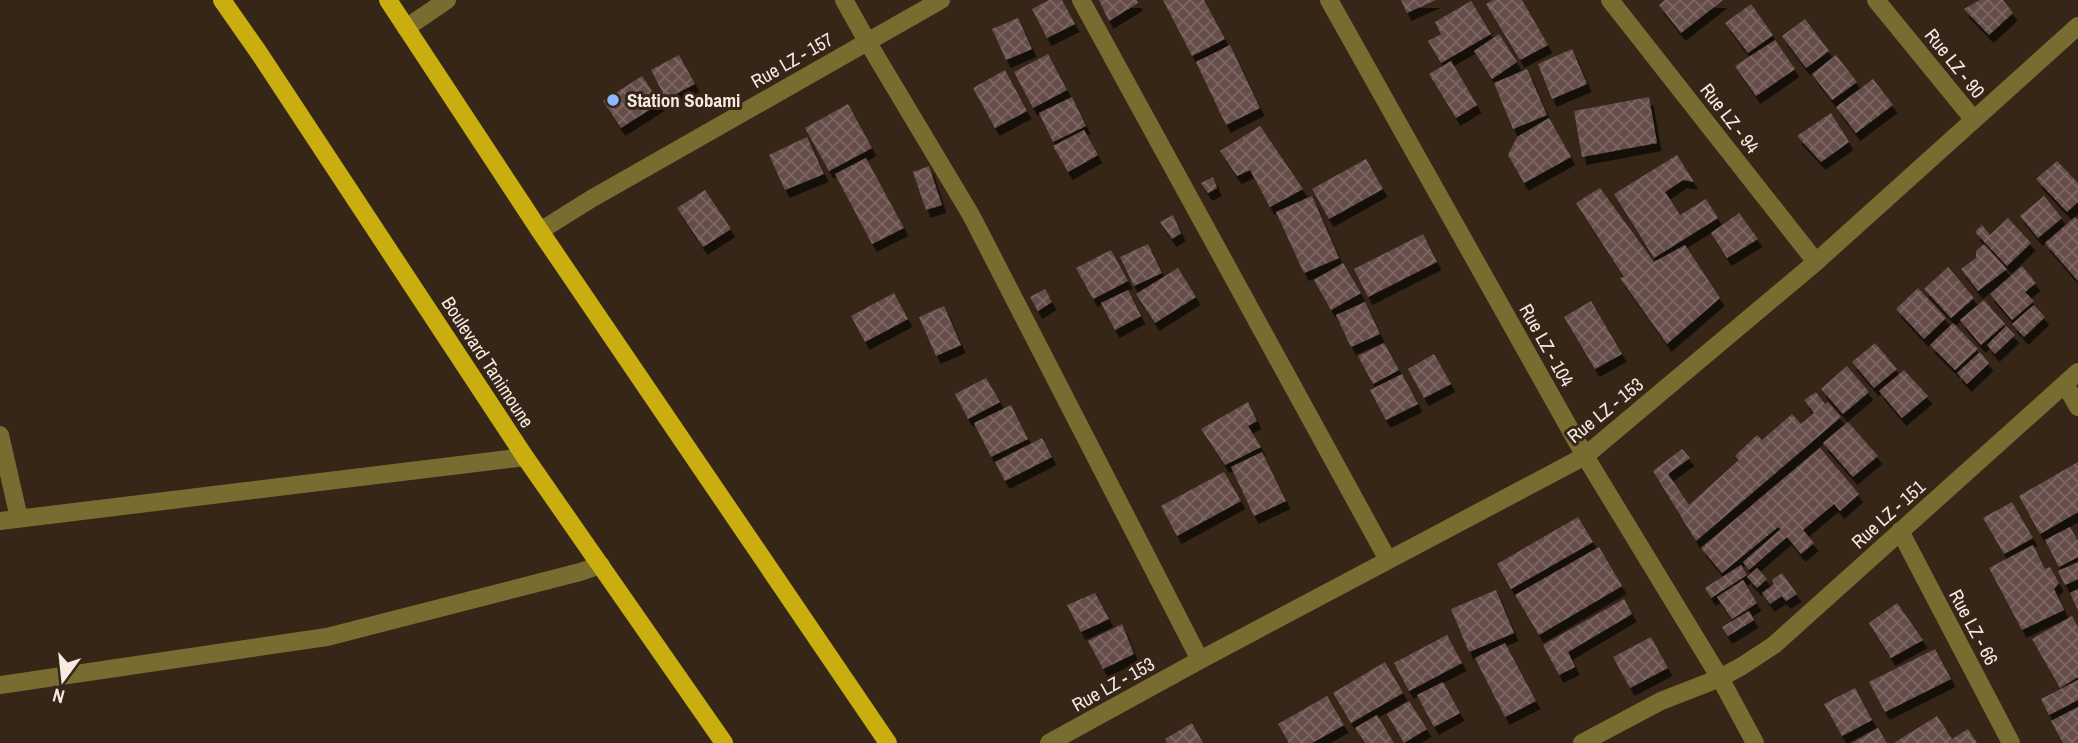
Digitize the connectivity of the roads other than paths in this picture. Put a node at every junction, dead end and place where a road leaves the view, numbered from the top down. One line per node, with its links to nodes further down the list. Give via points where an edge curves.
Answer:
1 (222, 0): 20 (main road, Boulevard Tanimoune)
2 (388, 0): 11 (main road)
3 (447, 0): 11 (street)
4 (844, 0): 12 (street)
5 (941, 0): 12 (street, Rue LZ - 157)
6 (1081, 0): 24 (street)
7 (1329, 0): 19 (street, Rue LZ - 104)
8 (1610, 0): 15 (street, Rue LZ - 94)
9 (1877, 0): 13 (street, Rue LZ - 90)
10 (2078, 26): 13 (street, Rue LZ - 153)
11 (406, 28): 14 (main road)
12 (867, 41): 14 (street, Rue LZ - 157); 26 (street, via 971,215)
13 (1973, 120): 15 (street, Rue LZ - 153)
14 (540, 231): 30 (main road)
15 (1816, 262): 19 (street, Rue LZ - 153)
16 (2072, 378): 17 (street); 23 (street, Rue LZ - 151)
17 (2078, 407)
18 (0, 435): 21 (street)
19 (1585, 456): 24 (street, Rue LZ - 153); 27 (street, Rue LZ - 104)
20 (526, 457): 21 (street); 25 (main road, Boulevard Tanimoune)
21 (19, 519): 22 (street)
22 (0, 521)
23 (1900, 531): 27 (street, Rue LZ - 151, via 1774,645); 34 (street, Rue LZ - 66)
24 (1388, 560): 26 (street, Rue LZ - 153)
25 (601, 565): 28 (street, via 327,637); 29 (main road, Boulevard Tanimoune)
26 (1200, 660): 31 (street, Rue LZ - 153)
27 (1720, 678): 32 (street, Rue LZ - 151, via 1661,701); 33 (street, Rue LZ - 104)
28 (0, 685)
29 (724, 743)
30 (888, 743)
31 (1049, 743)
32 (1582, 743)
33 (1755, 743)
34 (2011, 743)

